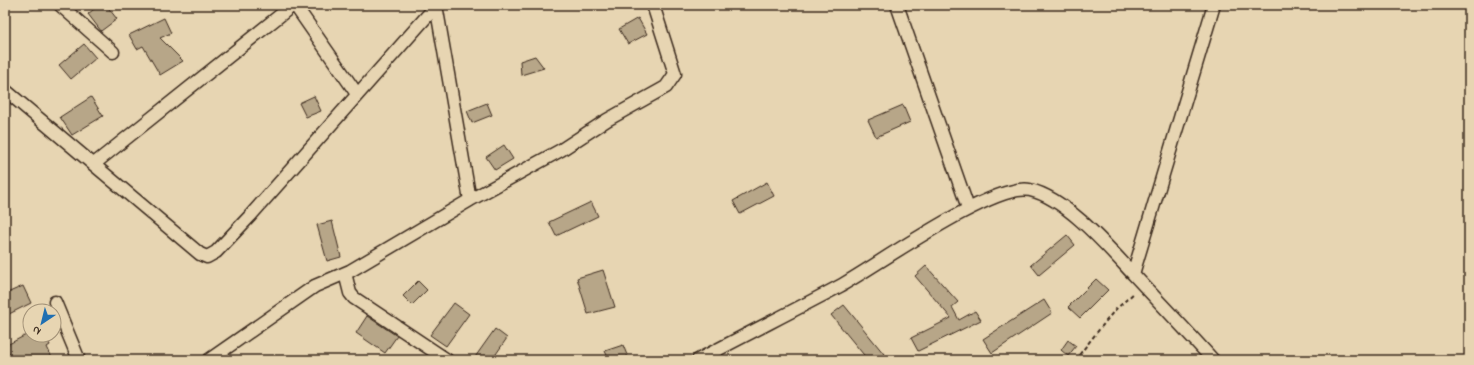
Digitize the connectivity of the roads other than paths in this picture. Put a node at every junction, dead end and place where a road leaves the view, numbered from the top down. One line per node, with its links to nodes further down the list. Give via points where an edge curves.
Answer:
1 (60, 5): 7 (street)
2 (294, 5): 9 (street); 10 (street)
3 (436, 5): 9 (street); 11 (street)
4 (652, 5): 11 (street, via 675,74 666,87 607,120 561,150)
5 (897, 5): 12 (street)
6 (1214, 5): 14 (street)
7 (113, 52)
8 (5, 90): 10 (street)
9 (357, 94): 10 (street, via 250,216 210,256 204,257 200,254)
10 (94, 164)
11 (470, 200): 13 (street)
12 (968, 208): 14 (street, via 1016,190 1028,189 1041,194 1088,226); 19 (street, via 842,285)
13 (345, 273): 17 (street, via 315,286); 18 (street, via 350,293 354,298)
14 (1133, 274): 20 (street)
15 (55, 302): 16 (street)
16 (79, 360)
17 (209, 360)
18 (447, 360)
19 (698, 360)
20 (1213, 360)

